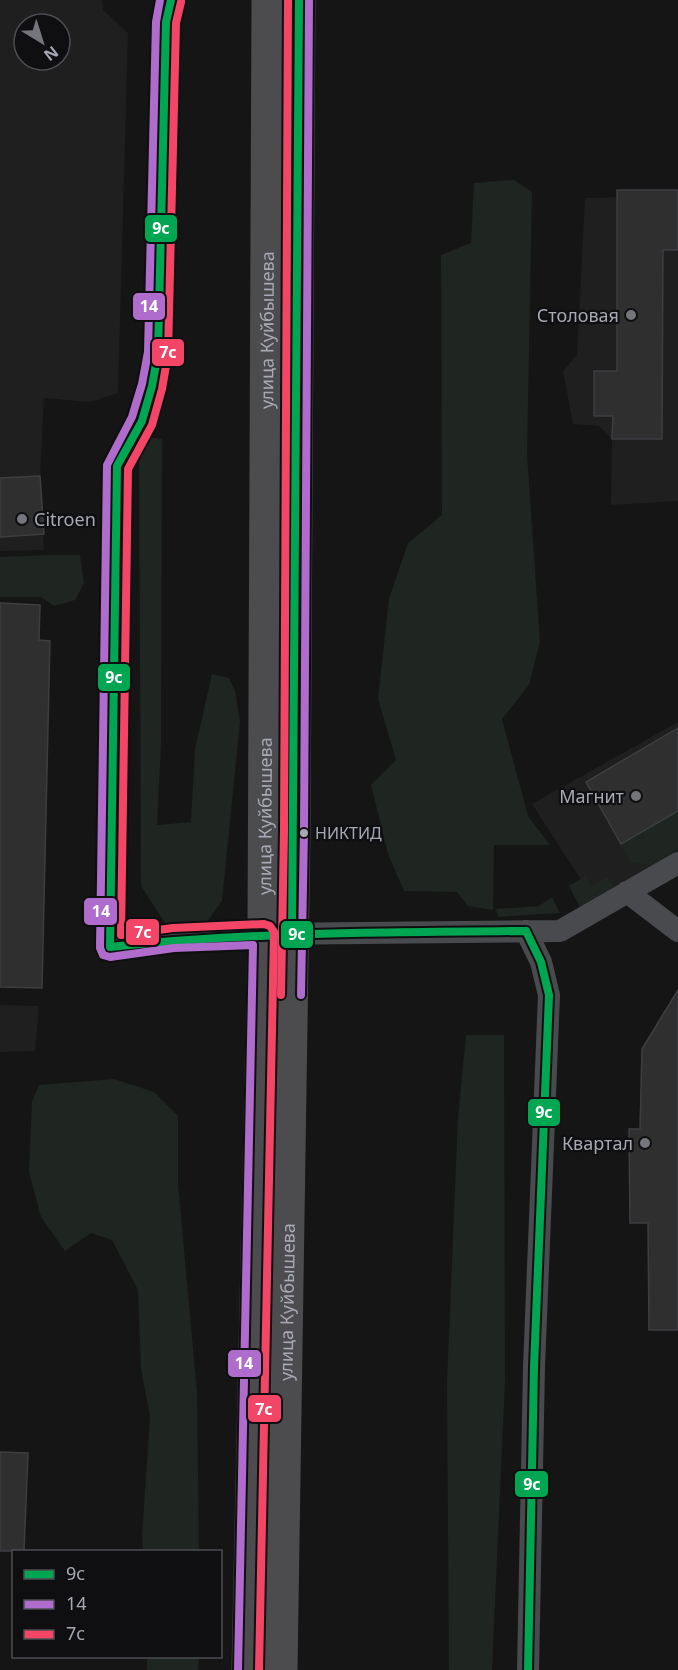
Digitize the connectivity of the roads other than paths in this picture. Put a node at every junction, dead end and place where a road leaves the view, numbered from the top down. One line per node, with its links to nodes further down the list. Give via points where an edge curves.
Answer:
1 (171, 0): 8 (street, via 166,22 158,353 142,421 117,466 110,947 173,938)
2 (268, 0): 8 (highway, улица Куйбышева)
3 (299, 0): 8 (highway, улица Куйбышева)
4 (678, 863): 5 (street)
5 (627, 892): 6 (street, via 560,931); 7 (street)
6 (526, 931): 8 (street); 11 (street, via 541,962 549,995 534,1367)
7 (678, 931)
8 (278, 933): 9 (highway, улица Куйбышева); 10 (highway, улица Куйбышева)
9 (248, 1670)
10 (281, 1670)
11 (528, 1670)

